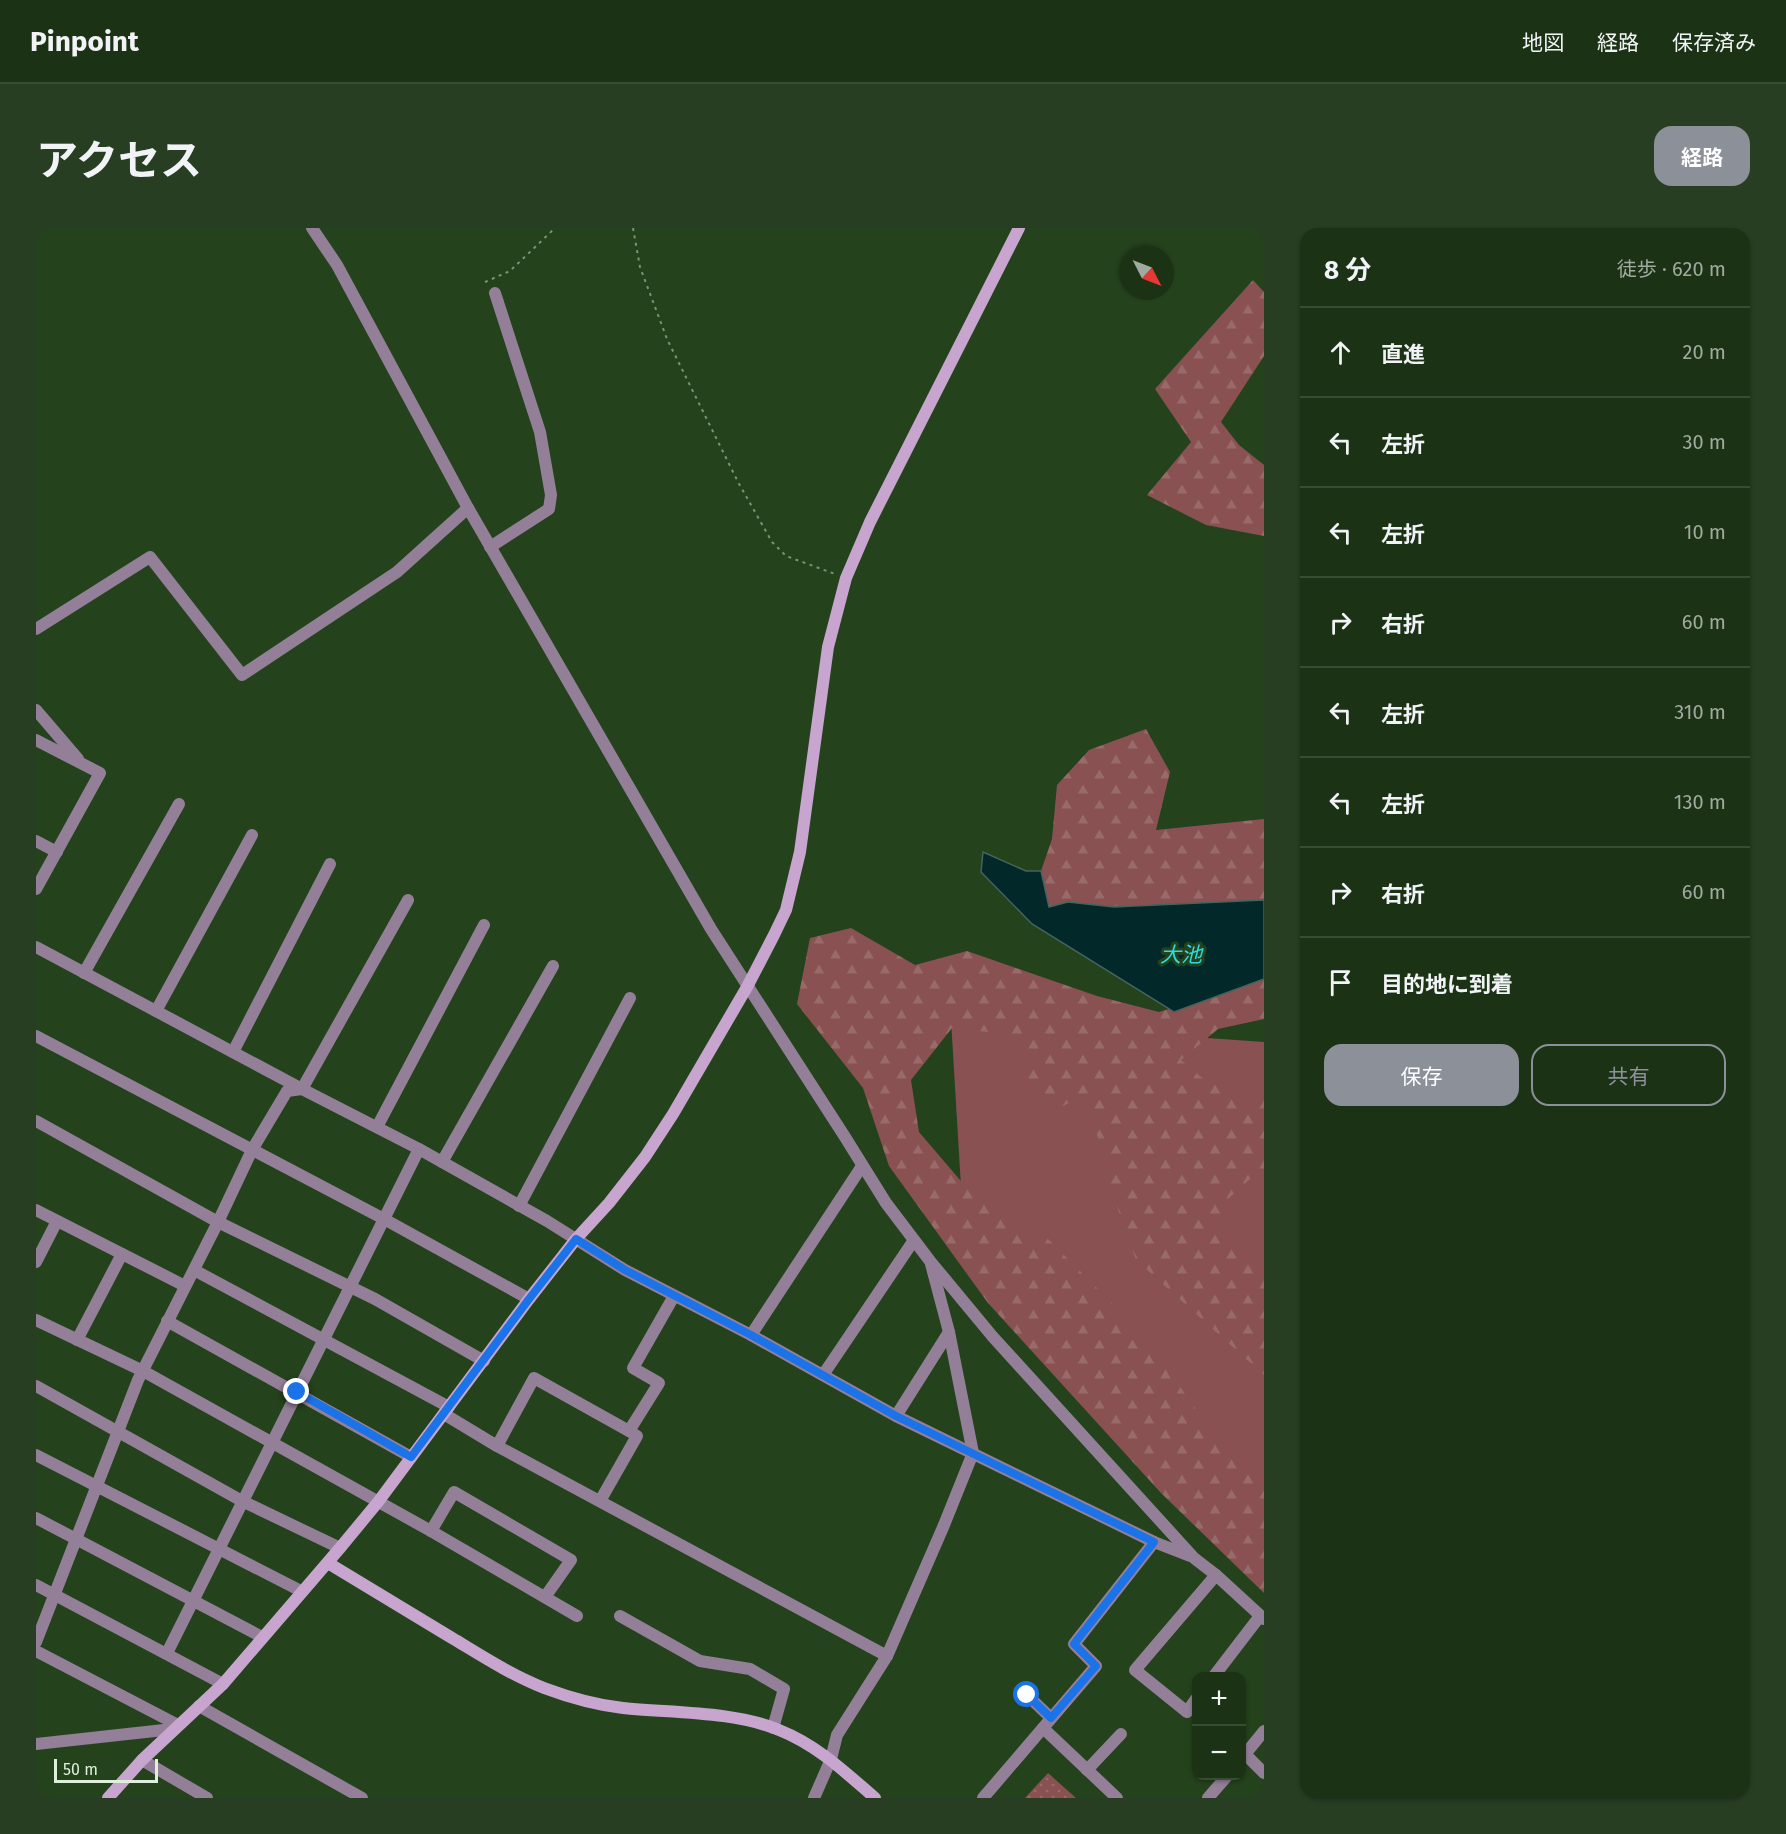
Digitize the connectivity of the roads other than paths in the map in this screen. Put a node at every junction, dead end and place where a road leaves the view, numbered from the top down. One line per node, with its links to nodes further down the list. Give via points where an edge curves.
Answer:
1 (312, 228): 4 (street)
2 (1019, 228): 21 (street, via 870,522 846,578 828,647 792,888 786,910)
3 (495, 292): 5 (street, via 540,432 552,495 549,509)
4 (468, 508): 5 (street); 6 (street, via 397,572 242,675 150,557)
5 (490, 548): 21 (street)
6 (36, 629)
7 (36, 710): 9 (street)
8 (36, 740): 9 (street)
9 (83, 765): 13 (street, via 100,774)
10 (179, 804): 20 (street)
11 (252, 835): 23 (street)
12 (36, 841): 13 (street)
13 (57, 852): 15 (street)
14 (330, 864): 25 (street)
15 (36, 889)
16 (408, 900): 26 (street)
17 (484, 925): 28 (street)
18 (36, 947): 20 (street)
19 (553, 966): 31 (street)
20 (84, 973): 23 (street)
21 (747, 987): 32 (street); 38 (street, via 645,1157)
22 (630, 998): 33 (street)
23 (156, 1011): 25 (street)
24 (36, 1036): 30 (street)
25 (232, 1052): 26 (street)
26 (302, 1089): 28 (street); 30 (street, via 287,1091)
27 (36, 1121): 37 (street)
28 (377, 1128): 29 (street)
29 (419, 1149): 31 (street); 35 (street)
30 (252, 1150): 35 (street); 37 (street)
31 (442, 1162): 33 (street)
32 (862, 1166): 39 (street); 51 (street)
33 (519, 1206): 38 (street)
34 (36, 1210): 36 (street)
35 (384, 1219): 45 (street); 47 (street)
36 (57, 1221): 40 (street); 42 (street)
37 (218, 1222): 43 (street); 45 (street)
38 (576, 1239): 46 (street); 47 (street)
39 (914, 1240): 41 (street); 56 (street)
40 (122, 1254): 44 (street); 53 (street)
41 (930, 1261): 50 (street); 78 (street, via 993,1337)
42 (36, 1262)
43 (194, 1270): 44 (street); 52 (street)
44 (185, 1286): 49 (street)
45 (350, 1287): 52 (street); 54 (street)
46 (674, 1296): 51 (street); 62 (street, via 633,1368 659,1383)
47 (529, 1299): 54 (street)
48 (36, 1320): 53 (street)
49 (167, 1321): 55 (street); 58 (street)
50 (949, 1332): 60 (street); 65 (street)
51 (751, 1335): 56 (street)
52 (324, 1339): 58 (street); 59 (street)
53 (77, 1340): 55 (street)
54 (484, 1361): 59 (street)
55 (143, 1371): 61 (street); 63 (street)
56 (823, 1375): 60 (street)
57 (36, 1386): 61 (street)
58 (297, 1392): 63 (street); 67 (street)
59 (446, 1410): 64 (street); 67 (street)
60 (896, 1416): 65 (street)
61 (118, 1431): 68 (street); 69 (street)
62 (629, 1431): 64 (street, via 534,1378); 70 (street, via 637,1436)
63 (272, 1441): 69 (street); 71 (street)
64 (497, 1446): 70 (street)
65 (973, 1453): 75 (street); 93 (street)
66 (36, 1455): 68 (street)
67 (411, 1457): 71 (street)
68 (98, 1485): 74 (street); 76 (street)
69 (242, 1501): 76 (street); 77 (street)
70 (600, 1501): 93 (street)
71 (378, 1502): 73 (street); 77 (street)
72 (36, 1518): 74 (street)
73 (431, 1531): 84 (street); 84 (street, via 454,1492 571,1560)
74 (77, 1538): 83 (street); 85 (street)
75 (1154, 1542): 78 (street); 99 (street, via 1074,1644 1096,1666)
76 (219, 1548): 82 (street); 85 (street)
77 (340, 1548): 79 (street)
78 (1194, 1558): 80 (street)
79 (328, 1563): 82 (street); 101 (street, via 544,1688 620,1708 718,1716)
80 (1216, 1575): 88 (street); 98 (street, via 1135,1670 1187,1712)
81 (36, 1584): 83 (street)
82 (301, 1592): 89 (street)
83 (55, 1595): 90 (street); 92 (street)
84 (545, 1597): 86 (street)
85 (192, 1600): 89 (street); 92 (street)
86 (577, 1616)
87 (620, 1616): 101 (street, via 700,1661 750,1669 784,1689)
88 (1262, 1618): 94 (street)
89 (262, 1637): 95 (street)
90 (36, 1642)
91 (36, 1651): 100 (street)
92 (166, 1653): 95 (street)
93 (887, 1656): 108 (street, via 837,1735)
94 (1218, 1672)
95 (223, 1684): 97 (street)
96 (1027, 1695): 99 (street)
97 (199, 1706): 100 (street); 115 (street)
98 (1192, 1706)
99 (1051, 1718): 102 (street)
100 (176, 1727): 105 (street); 109 (street)
101 (772, 1728): 108 (street)
102 (1043, 1728): 110 (street); 118 (street)
103 (1264, 1731): 106 (street)
104 (1121, 1734): 110 (street)
105 (36, 1744)
106 (1246, 1752)
107 (1246, 1758): 111 (street)
108 (831, 1759): 116 (street); 117 (street)
109 (142, 1760): 113 (street); 114 (street)
110 (1087, 1770): 119 (street)
111 (1264, 1773)
112 (1224, 1780): 120 (street)
113 (108, 1798)
114 (207, 1798)
115 (362, 1798)
116 (814, 1798)
117 (875, 1798)
118 (983, 1798)
119 (1117, 1798)
120 (1208, 1798)

